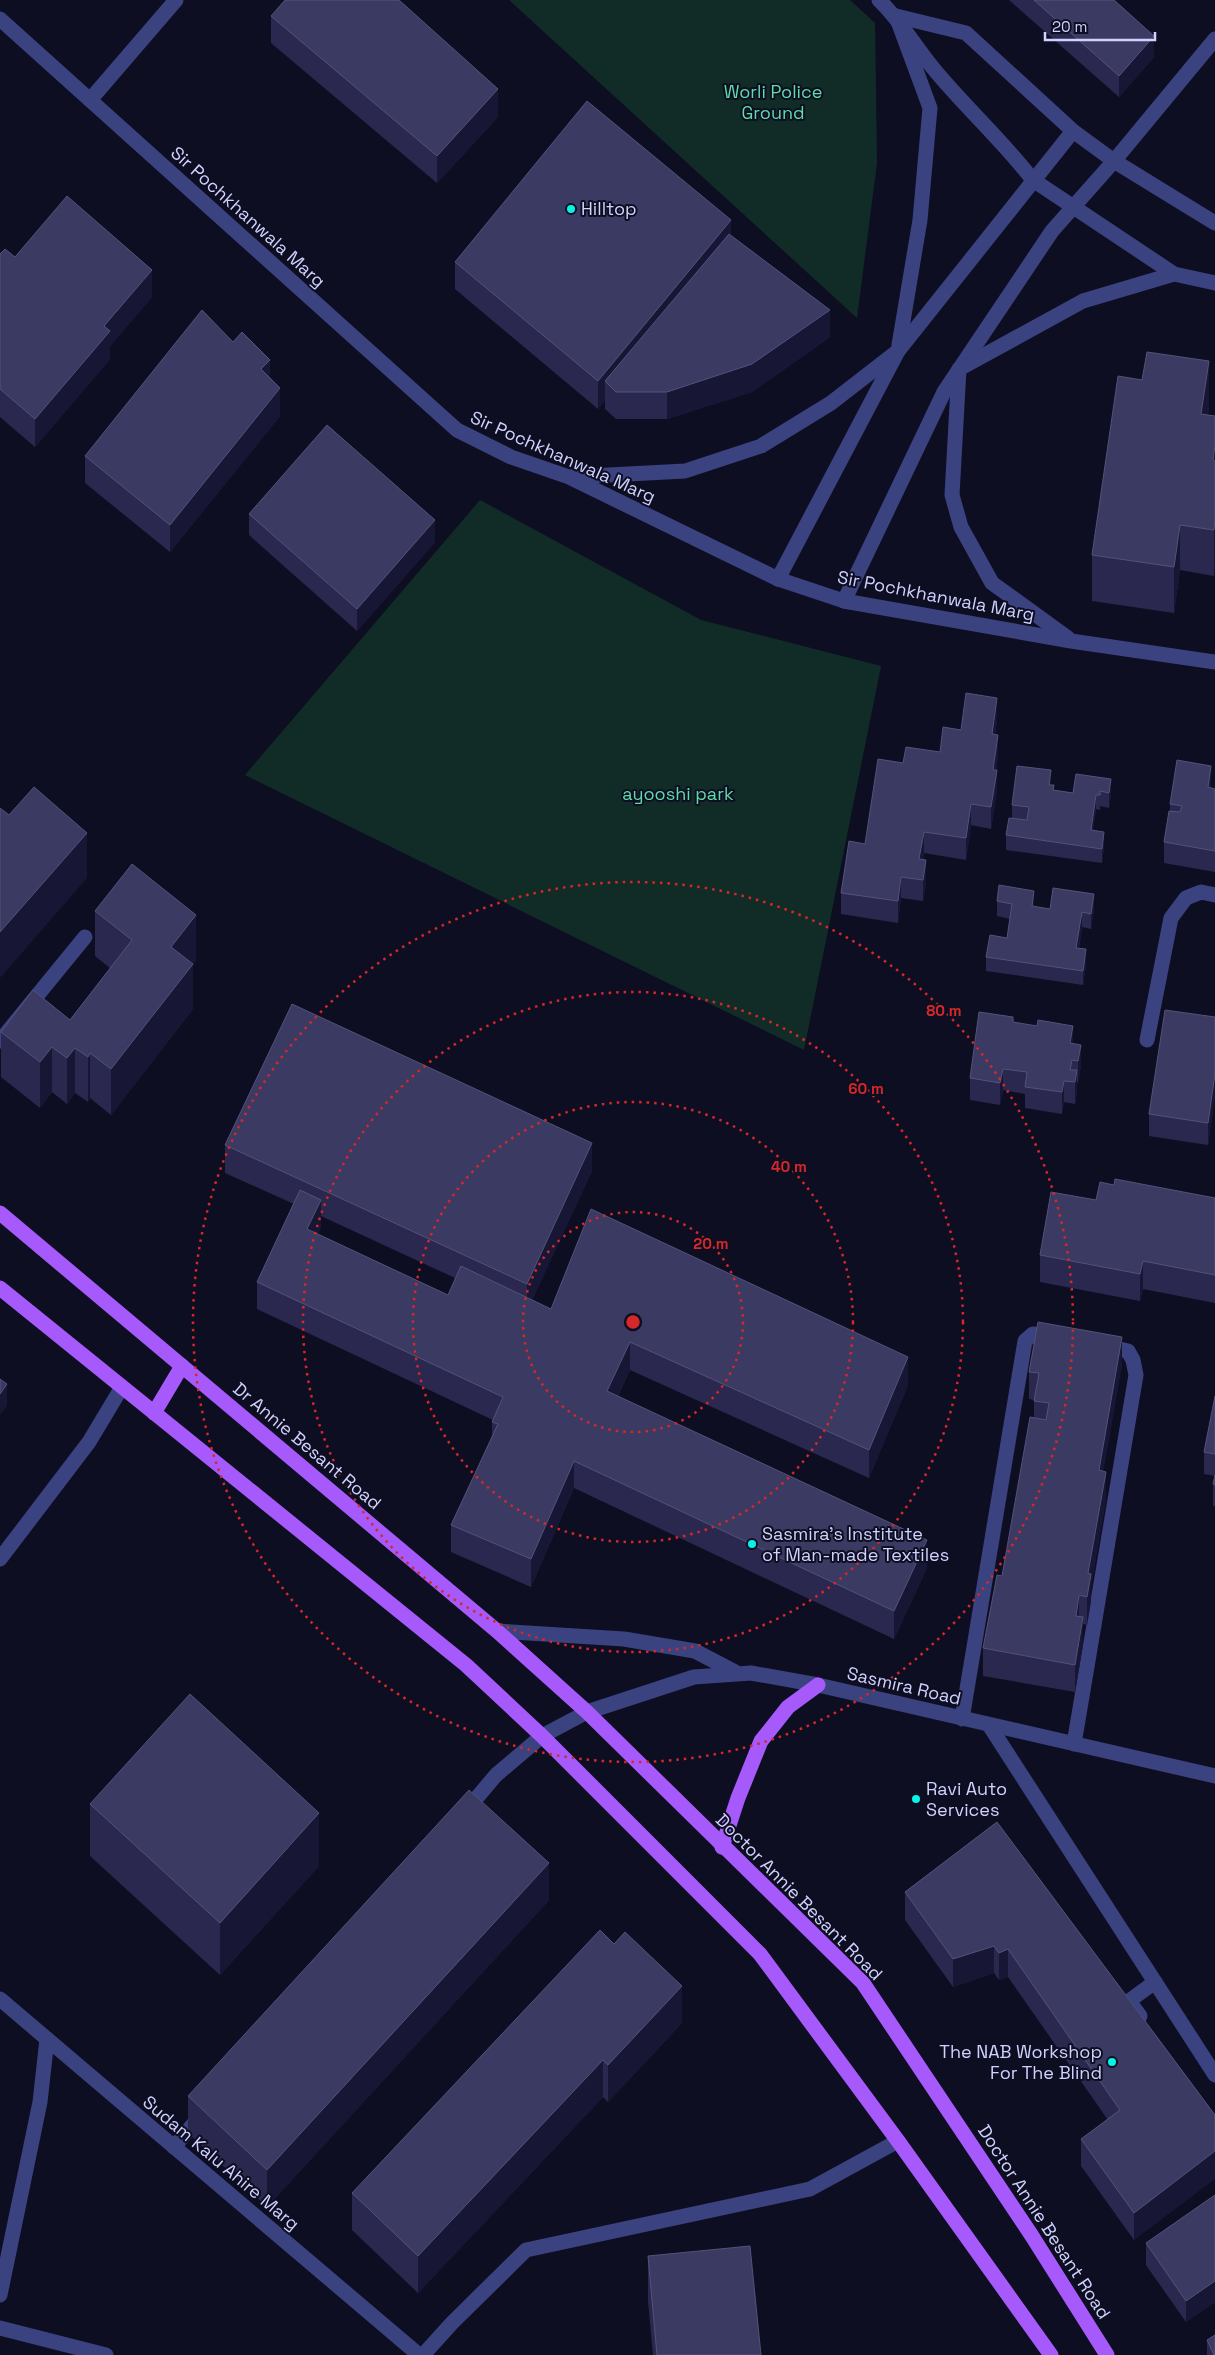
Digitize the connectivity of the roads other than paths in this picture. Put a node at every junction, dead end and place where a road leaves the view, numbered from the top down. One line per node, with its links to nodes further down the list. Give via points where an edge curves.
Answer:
1 (176, 0): 6 (street)
2 (879, 0): 3 (street)
3 (896, 16): 7 (street, via 966,33); 9 (street, via 933,68); 14 (street, via 930,108 920,220)
4 (0, 20): 6 (street, Sir Pochkhanwala Marg)
5 (1215, 39): 8 (street)
6 (90, 100): 16 (street, Sir Pochkhanwala Marg, via 457,430 511,457)
7 (1073, 131): 8 (street); 9 (street)
8 (1114, 161): 10 (street); 11 (street)
9 (1032, 180): 10 (street); 14 (street)
10 (1074, 207): 12 (street); 15 (street, via 1052,231)
11 (1215, 223)
12 (1174, 274): 13 (street); 15 (street, via 1083,301)
13 (1215, 283)
14 (898, 351): 16 (street, via 831,403 761,446 685,471); 17 (street)
15 (959, 369): 18 (street, via 944,392); 19 (street, via 952,495 960,527 992,583)
16 (569, 477): 17 (street, Sir Pochkhanwala Marg)
17 (778, 579): 18 (street, Sir Pochkhanwala Marg)
18 (844, 601): 19 (street, Sir Pochkhanwala Marg)
19 (1071, 641): 20 (street, Sir Pochkhanwala Marg)
20 (1215, 662)
21 (1215, 895): 24 (street, via 1201,892 1186,898 1171,918)
22 (85, 937): 23 (street)
23 (0, 1040)
24 (1147, 1040)
25 (0, 1213): 29 (main road, Dr Annie Besant Road)
26 (0, 1288): 30 (main road)
27 (1074, 1340): 37 (street, via 1032,1334 1025,1341)
28 (1092, 1343): 40 (street, via 1128,1351 1136,1375)
29 (182, 1366): 31 (main road); 33 (main road, Dr Annie Besant Road)
30 (122, 1387): 31 (main road); 32 (street, via 89,1442)
31 (154, 1413): 39 (main road, via 466,1665)
32 (0, 1559)
33 (497, 1630): 34 (street, via 624,1639 695,1651); 36 (main road, Dr Annie Besant Road)
34 (735, 1672): 35 (street, Sasmira Road); 36 (street, Sasmira Road, via 694,1677)
35 (818, 1685): 37 (street, Sasmira Road); 43 (main road, via 788,1707 761,1741)
36 (587, 1712): 39 (street, Sasmira Road); 43 (main road, Doctor Annie Besant Road)
37 (962, 1719): 38 (street, Sasmira Road)
38 (989, 1725): 40 (street, Sasmira Road); 44 (street)
39 (542, 1736): 42 (street, Sasmira Road, via 496,1775); 50 (main road, via 760,1954)
40 (1074, 1744): 41 (street, Sasmira Road)
41 (1215, 1776)
42 (457, 1820)
43 (722, 1847): 57 (main road, Doctor Annie Besant Road, via 863,1983)
44 (1155, 1982): 46 (street, via 1126,1997); 48 (street)
45 (0, 1999): 47 (street, Sudam Kalu Ahire Marg)
46 (1151, 2031)
47 (47, 2039): 51 (street, Sudam Kalu Ahire Marg); 52 (street, via 40,2102)
48 (1215, 2075)
49 (211, 2104): 51 (street)
50 (898, 2141): 55 (street, via 810,2189 526,2250); 56 (main road)
51 (174, 2147): 55 (street, Sudam Kalu Ahire Marg)
52 (0, 2295)
53 (0, 2328): 54 (street)
54 (106, 2355)
55 (421, 2355)
56 (1051, 2355)
57 (1107, 2355)

